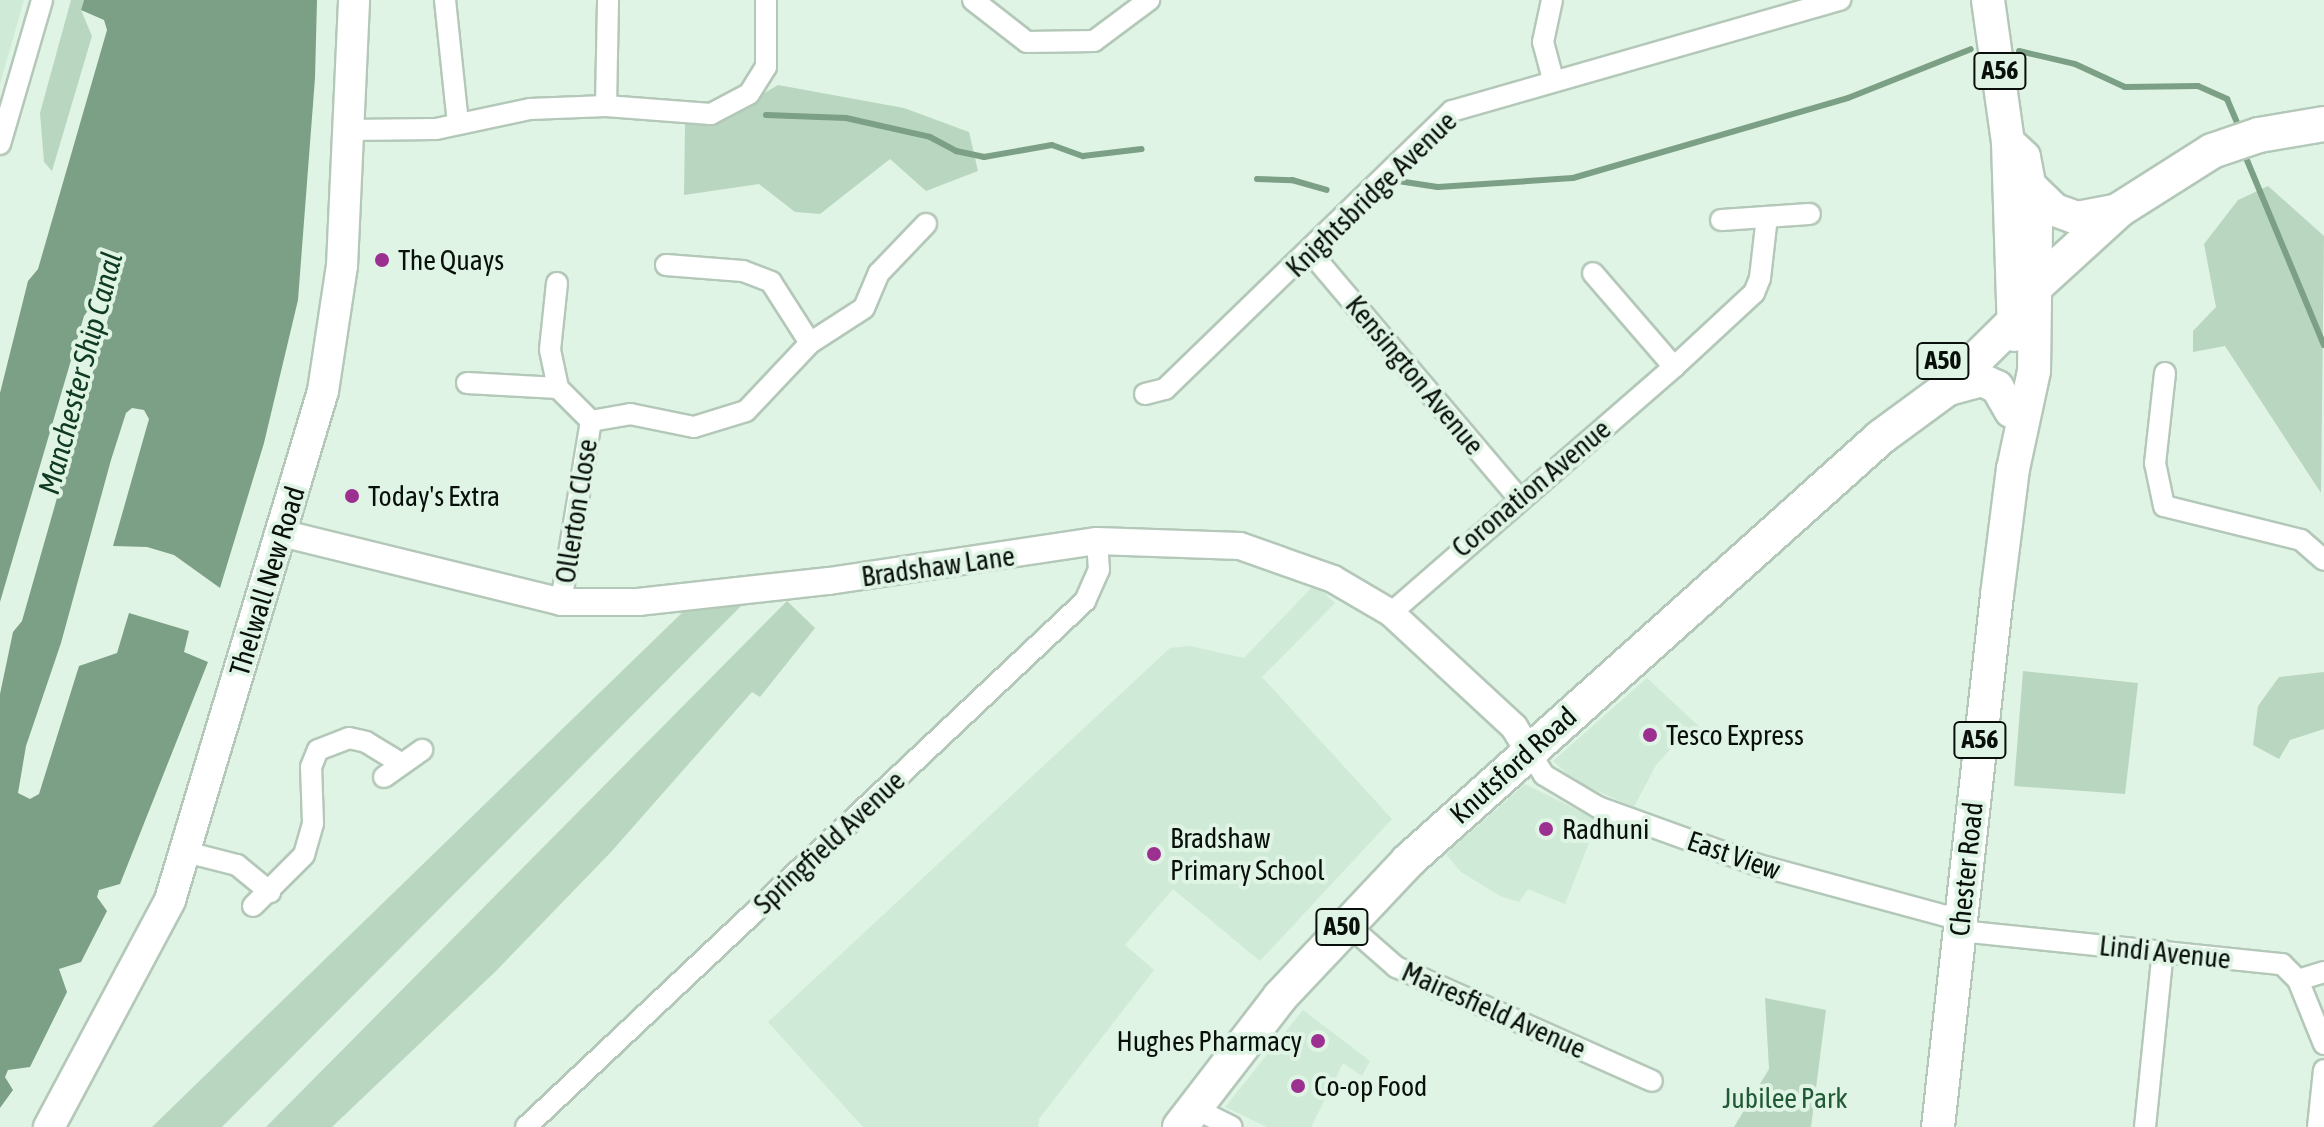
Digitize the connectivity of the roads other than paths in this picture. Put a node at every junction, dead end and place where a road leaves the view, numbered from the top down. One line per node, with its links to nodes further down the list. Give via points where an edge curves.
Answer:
1 (42, 0): 18 (street)
2 (354, 0): 16 (main road, Thelwall New Road)
3 (445, 0): 14 (street)
4 (608, 0): 13 (street)
5 (766, 0): 13 (street, via 766,67 749,94 732,106 711,114)
6 (973, 0): 7 (street, via 1027,42 1094,41)
7 (1149, 0)
8 (1552, 0): 12 (street, via 1543,42)
9 (1840, 0): 11 (street, Knightsbridge Avenue)
10 (1988, 0): 17 (main road, A56)
11 (1818, 3): 12 (street, Knightsbridge Avenue)
12 (1553, 79): 25 (street, Knightsbridge Avenue, via 1452,111)
13 (606, 106): 14 (street, via 530,109)
14 (458, 123): 16 (street, via 407,131)
15 (2324, 124): 20 (highway, Knutsford Road / A50, via 2259,135 2212,151)
16 (349, 130): 42 (main road, Thelwall New Road, via 335,328 323,391)
17 (2008, 142): 19 (main road, A56, via 2024,157); 29 (main road, A56, via 2005,176)
18 (0, 144)
19 (2031, 187): 20 (main road, A56, via 2055,210 2077,218); 29 (main road, A56)
20 (2119, 210): 29 (highway, Knutsford Road / A50)
21 (1810, 214): 22 (street)
22 (1767, 217): 23 (street); 31 (street, Coronation Avenue, via 1758,285 1729,320)
23 (1721, 220)
24 (926, 224): 30 (street, Ollerton Close, via 879,273 864,308)
25 (1311, 253): 36 (street, Knightsbridge Avenue, via 1165,389); 41 (street, Kensington Avenue)
26 (666, 265): 30 (street, via 743,271 771,282)
27 (1593, 273): 31 (street)
28 (557, 283): 34 (street, via 550,350)
29 (2021, 300): 35 (highway, Knutsford Road / A50); 37 (main road, Chester Road / A56); 39 (highway, Knutsford Road / A50, via 1914,391); 40 (main road, Chester Road / A56, via 2034,371)
30 (810, 343): 38 (street, Ollerton Close, via 746,411 694,427 630,414)
31 (1674, 367): 41 (street, Coronation Avenue)
32 (2165, 373): 44 (street, via 2155,463 2164,506 2301,540)
33 (467, 383): 34 (street)
34 (558, 388): 38 (street, Ollerton Close)
35 (1945, 390): 37 (main road, via 1982,380 2003,393); 39 (highway, Knutsford Road / A50)
36 (1145, 394)
37 (2011, 411): 40 (main road, Chester Road / A56)
38 (591, 421): 45 (street, Ollerton Close)
39 (1881, 437): 48 (highway, Knutsford Road / A50)
40 (2013, 469): 55 (main road, Chester Road / A56)
41 (1519, 498): 46 (street, Coronation Avenue)
42 (281, 533): 45 (street, Bradshaw Lane); 51 (main road, Thelwall New Road)
43 (1097, 541): 45 (street, Bradshaw Lane, via 829,581 638,602); 46 (street, Bradshaw Lane, via 1240,546 1333,579); 65 (street, Springfield Avenue, via 1099,570 1085,601)
44 (2324, 560)
45 (561, 602)
46 (1391, 613): 48 (street, Bradshaw Lane, via 1514,727)
47 (422, 750): 49 (street)
48 (1529, 751): 54 (highway, Knutsford Road / A50); 55 (street, East View, via 1544,775 1598,807 1758,865)
49 (402, 764): 50 (street); 52 (street, via 349,738 318,750 308,787 311,837 304,855)
50 (384, 777)
51 (186, 852): 52 (street, via 237,865); 64 (main road, Thelwall New Road, via 150,944)
52 (270, 892): 53 (street)
53 (253, 906)
54 (1346, 923): 61 (street, Mairesfield Avenue, via 1396,967); 62 (highway, Knutsford Road / A50, via 1280,997)
55 (1959, 924): 56 (street, Lindi Avenue, via 1970,932); 67 (main road, Chester Road / A56)
56 (2163, 951): 58 (street, Lindi Avenue, via 2282,964); 68 (street)
57 (2324, 972): 58 (street)
58 (2298, 980): 59 (street)
59 (2324, 1044)
60 (2324, 1070): 63 (street)
61 (1652, 1081)
62 (1187, 1117): 66 (street)
63 (2321, 1117)
64 (49, 1127)
65 (526, 1127)
66 (1232, 1127)
67 (1938, 1127)
68 (2145, 1127)

